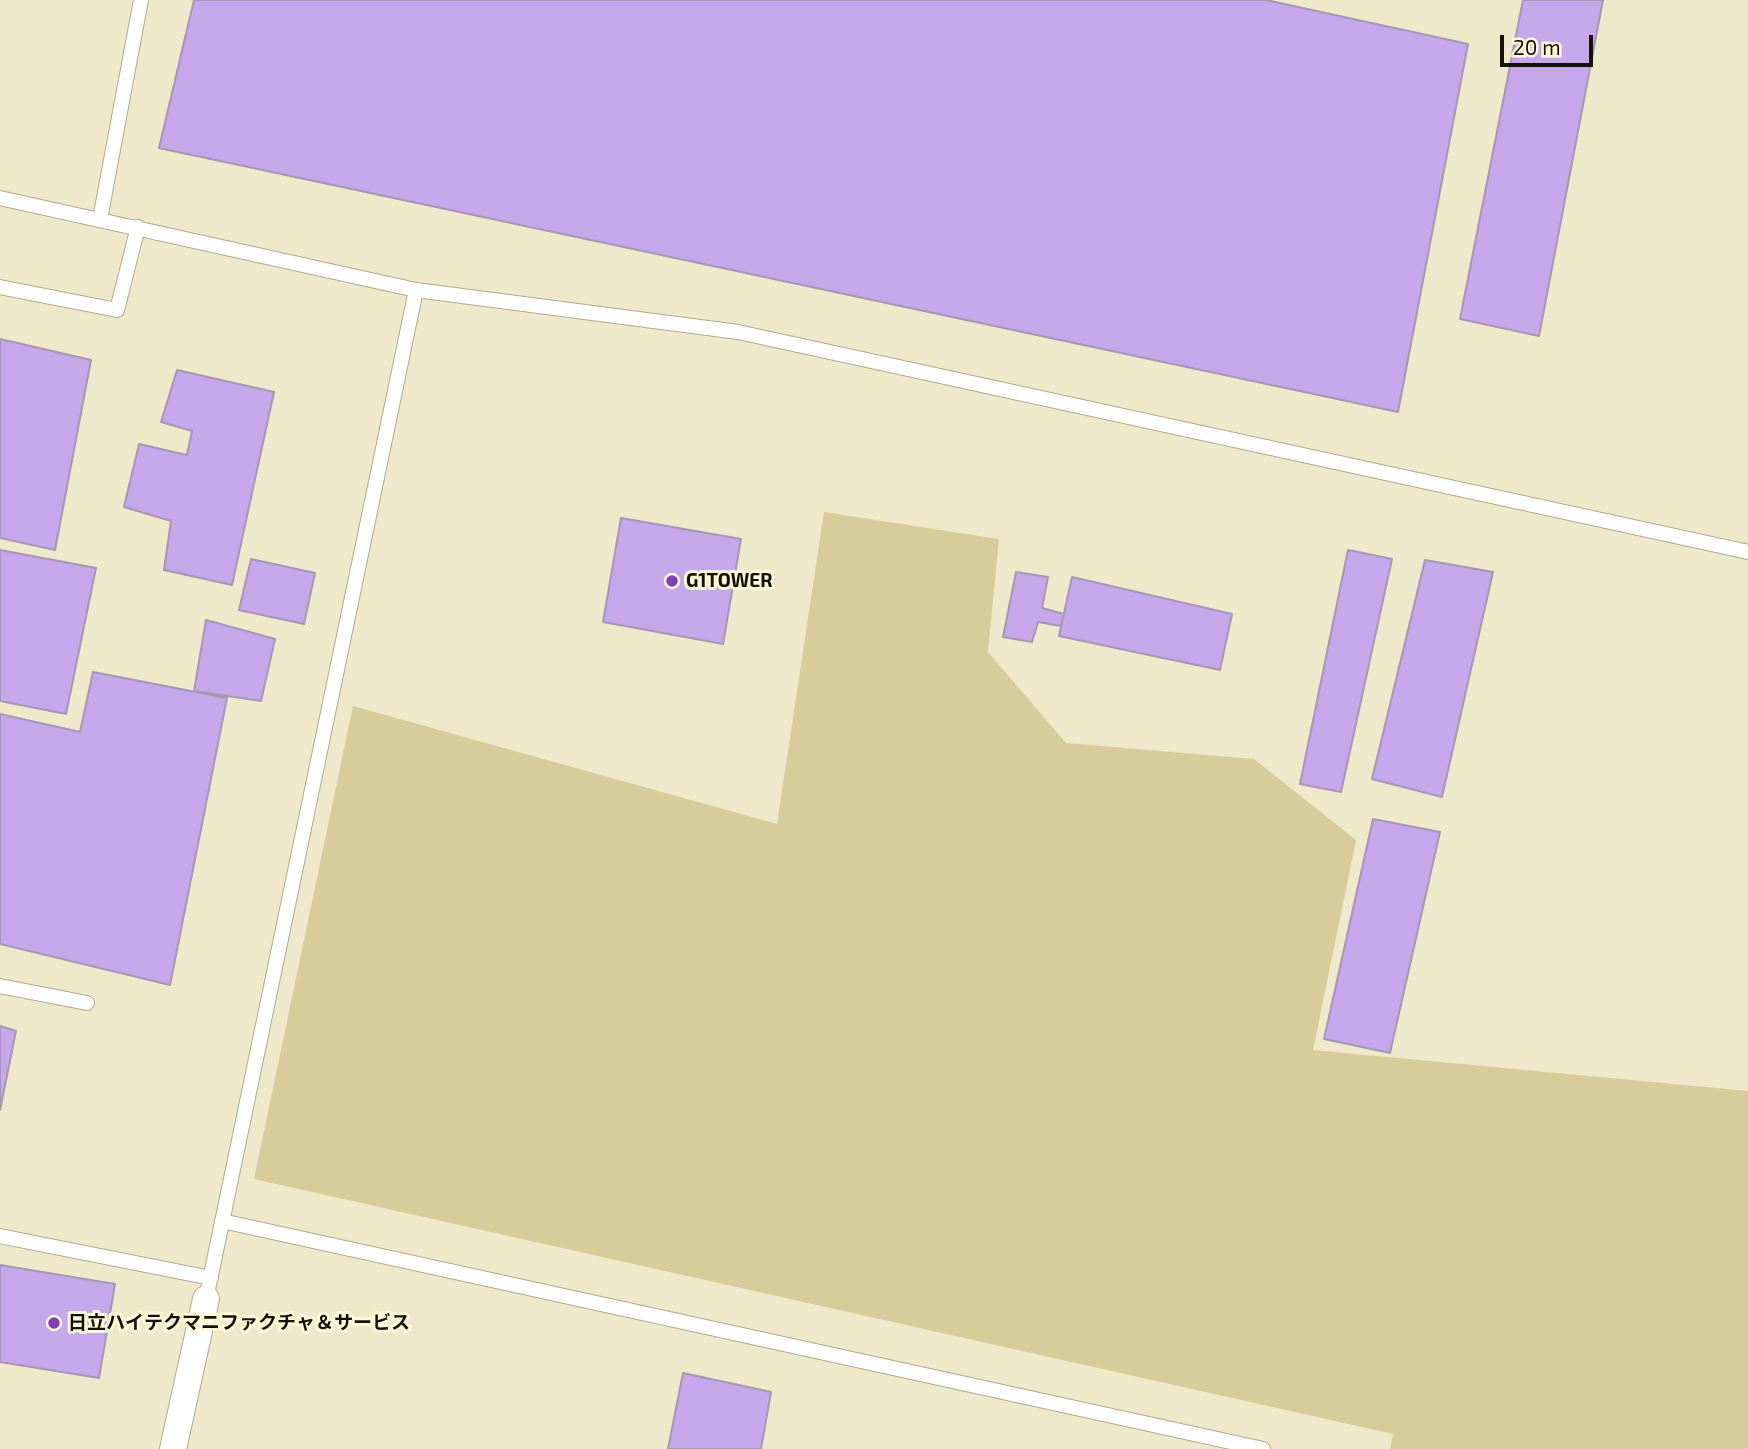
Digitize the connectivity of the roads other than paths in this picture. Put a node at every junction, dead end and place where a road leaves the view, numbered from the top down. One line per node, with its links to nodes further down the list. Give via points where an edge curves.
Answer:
1 (142, 0): 3 (lane)
2 (0, 198): 3 (lane)
3 (100, 219): 4 (lane)
4 (138, 227): 5 (lane, via 117,310); 6 (lane)
5 (0, 287)
6 (416, 290): 7 (lane, via 738,332); 10 (lane)
7 (1748, 552)
8 (0, 986): 9 (lane)
9 (87, 1003)
10 (222, 1221): 12 (lane); 14 (lane)
11 (0, 1236): 12 (lane)
12 (209, 1288): 13 (street)
13 (173, 1449)
14 (1263, 1449)

